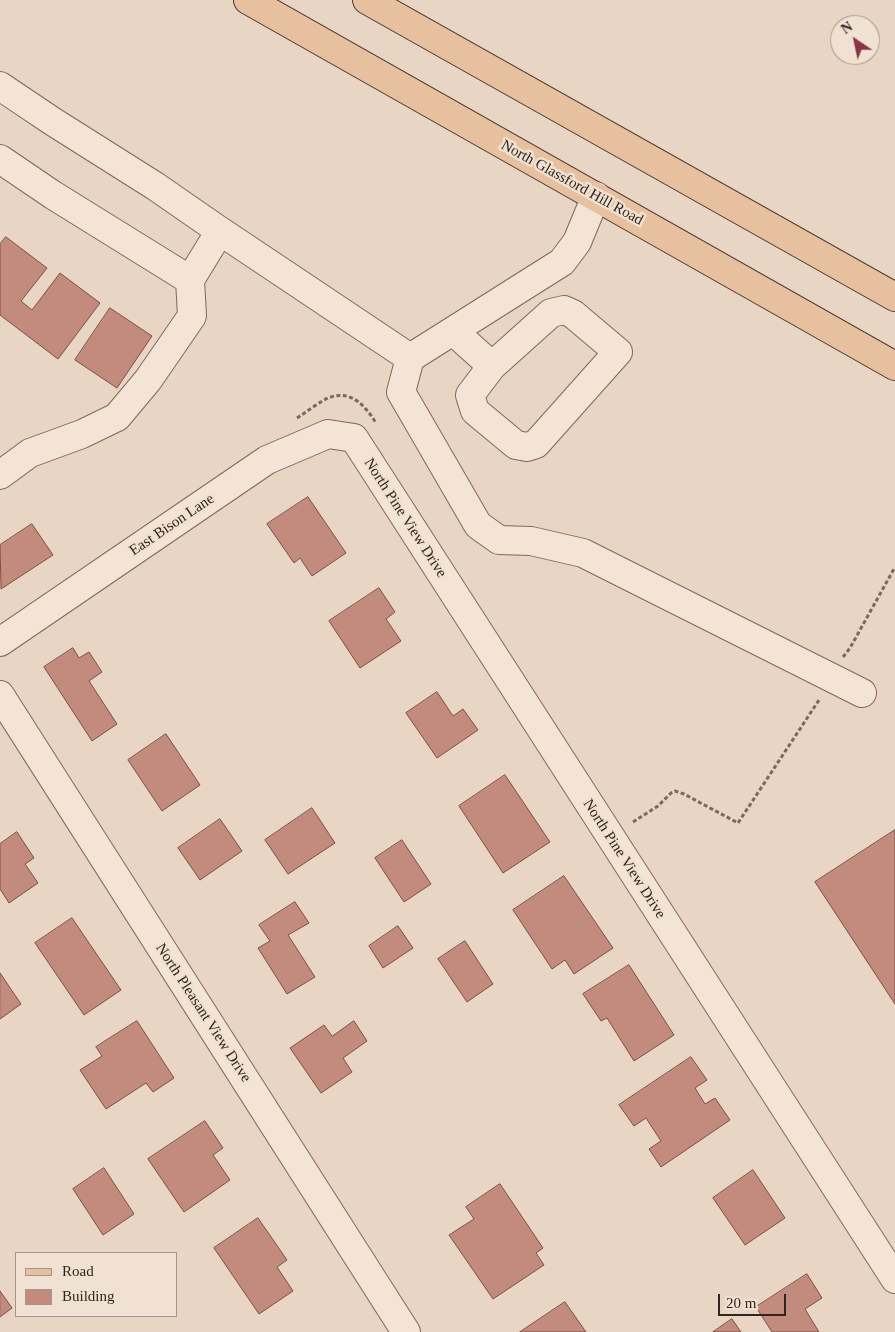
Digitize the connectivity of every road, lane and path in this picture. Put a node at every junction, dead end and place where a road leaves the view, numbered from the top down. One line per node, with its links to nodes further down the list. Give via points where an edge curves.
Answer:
1 (248, 0): 5 (main road, North Glassford Hill Road)
2 (367, 0): 8 (main road)
3 (0, 86): 6 (street)
4 (0, 159): 7 (street)
5 (596, 196): 9 (street, via 577,242 562,262); 12 (main road, North Glassford Hill Road)
6 (220, 231): 7 (street); 10 (street)
7 (190, 280): 15 (street, via 192,316 148,380 117,417 82,434 30,452)
8 (895, 297)
9 (453, 331): 10 (street); 11 (street)
10 (410, 358): 19 (street, via 402,392 478,525 499,540 532,541 583,553)
11 (492, 366): 11 (street, via 470,394 475,411 516,445 527,447 536,444 618,352 564,310 551,314)
12 (895, 366)
13 (293, 421): 14 (path, via 331,397 345,395 359,401)
14 (366, 432): 17 (street, East Bison Lane, via 328,434 267,460); 23 (street, North Pine View Drive)
15 (0, 474)
16 (895, 567): 18 (path)
17 (0, 642)
18 (841, 660)
19 (862, 693)
20 (0, 695): 24 (street, North Pleasant View Drive)
21 (821, 696): 22 (path, via 738,823 675,792 633,822)
22 (628, 815)
23 (895, 1279)
24 (406, 1332)

